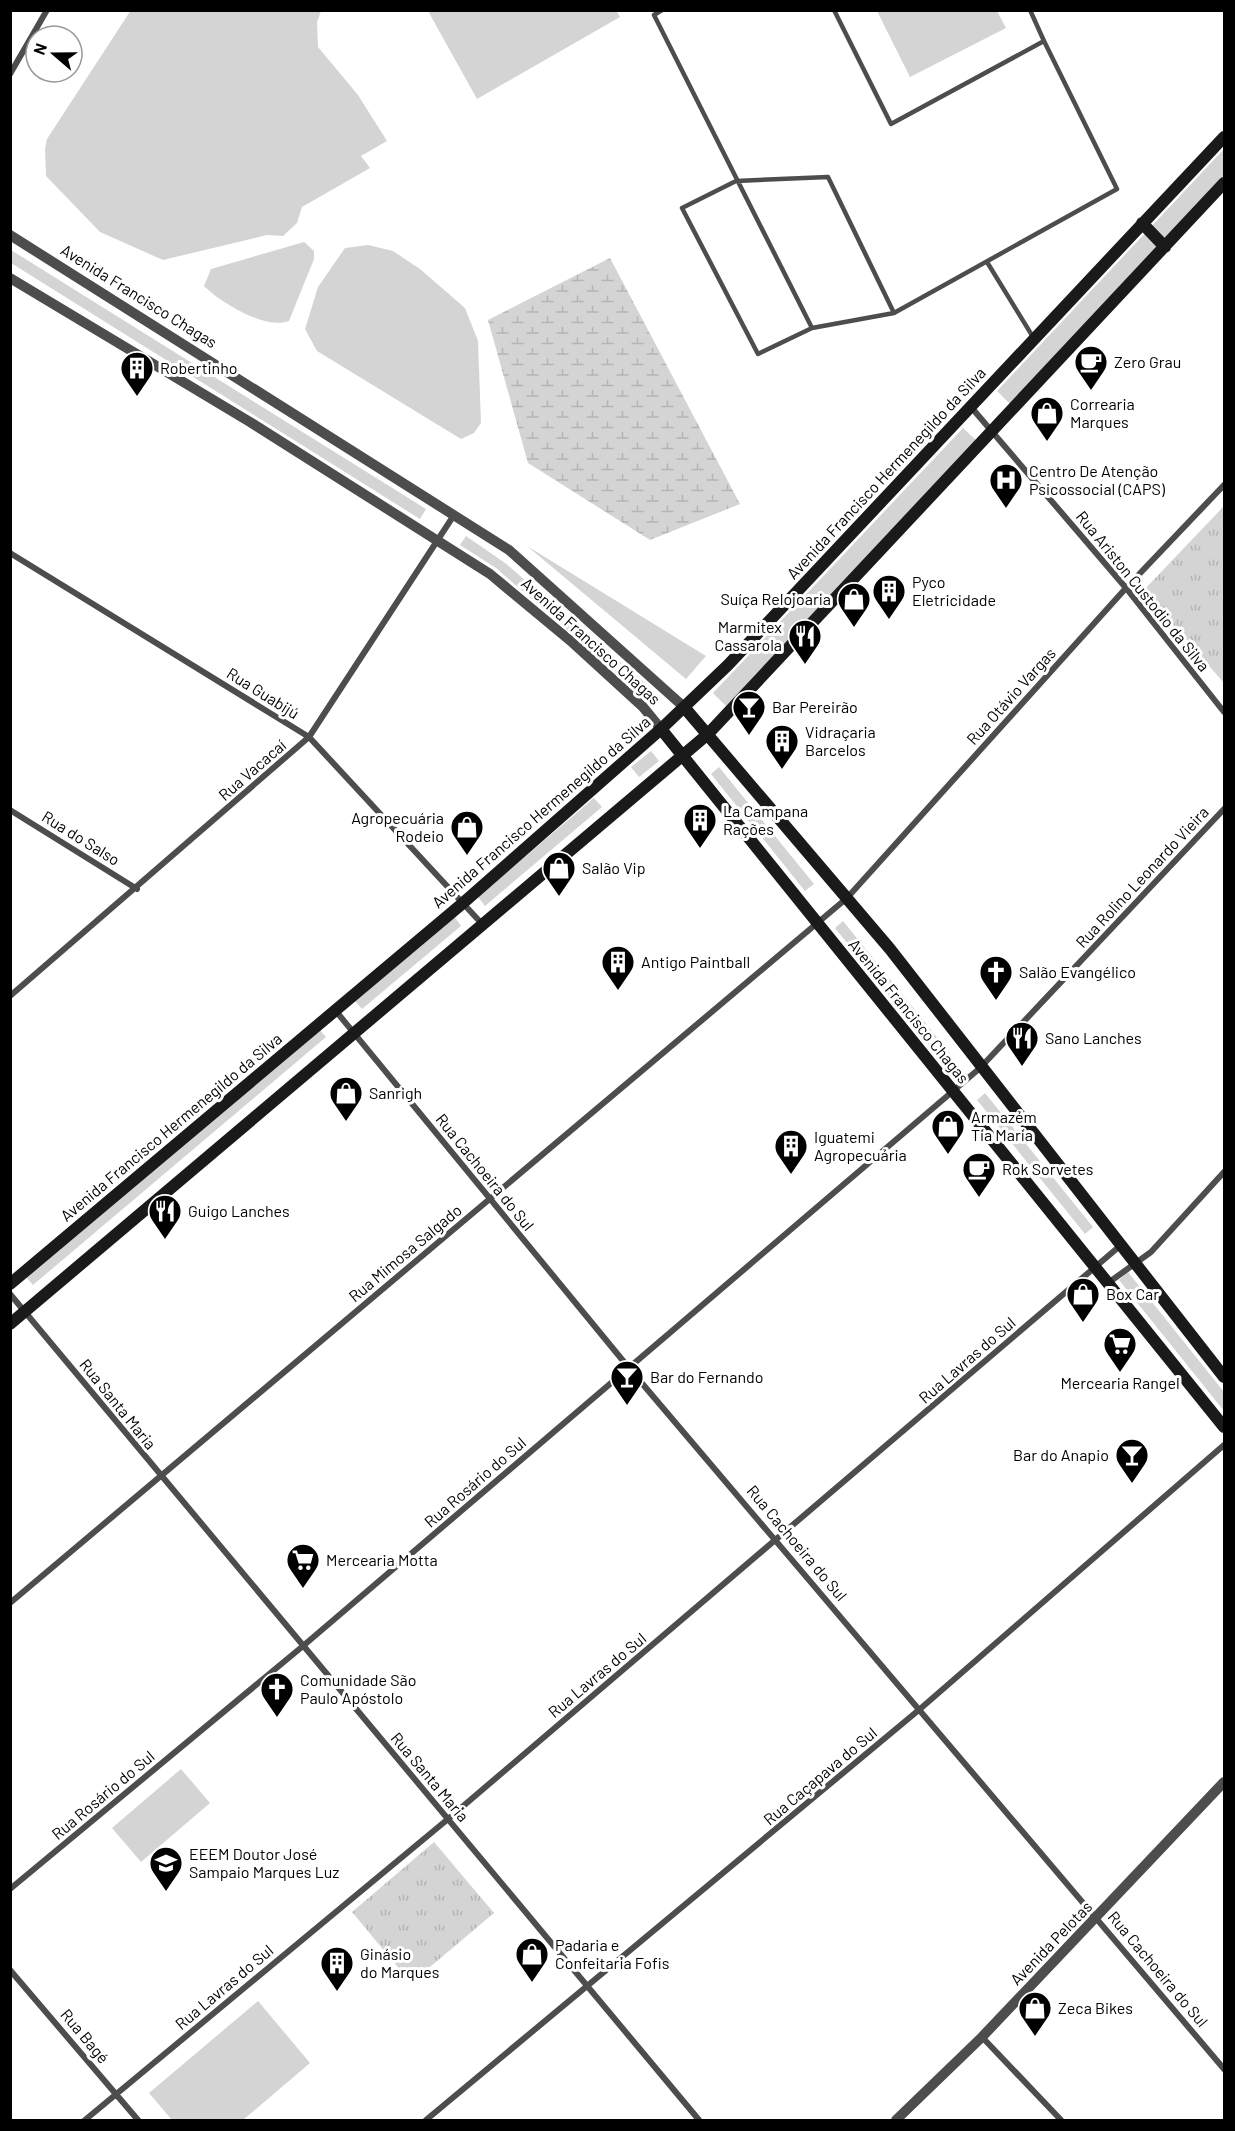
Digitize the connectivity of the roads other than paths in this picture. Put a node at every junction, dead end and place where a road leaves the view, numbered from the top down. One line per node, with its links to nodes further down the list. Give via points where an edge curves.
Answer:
1 (47, 10): 6 (street)
2 (662, 10): 8 (lane, via 654,15)
3 (834, 10): 5 (lane, via 891,124)
4 (1030, 10): 5 (lane)
5 (1044, 40): 13 (lane, via 1117,189)
6 (10, 74)
7 (1224, 137): 10 (main road, Avenida Francisco Hermenegildo da Silva)
8 (736, 181): 15 (lane, via 828,177); 16 (lane); 16 (lane, via 682,208 758,354)
9 (1224, 183): 12 (main road)
10 (1142, 223): 12 (main road); 17 (main road, Avenida Francisco Hermenegildo da Silva)
11 (10, 235): 21 (street, Avenida Francisco Chagas)
12 (1165, 247): 19 (main road)
13 (987, 262): 15 (lane); 17 (lane)
14 (10, 278): 22 (street, Avenida Francisco Chagas)
15 (894, 314): 16 (lane)
16 (812, 328)
17 (1034, 339): 18 (main road, Avenida Francisco Hermenegildo da Silva)
18 (972, 407): 19 (street, Rua Ariston Custodio da Silva); 25 (main road, Avenida Francisco Hermenegildo da Silva)
19 (993, 433): 24 (street, Rua Ariston Custodio da Silva); 28 (main road)
20 (1224, 485): 24 (street, Rua Otávio Vargas)
21 (454, 514): 22 (street, Rua Vacacaí); 25 (street, Avenida Francisco Chagas, via 509,550)
22 (437, 540): 27 (street, Avenida Francisco Chagas, via 490,574 565,636 643,707); 29 (street, Rua Vacacaí)
23 (10, 553): 29 (street, Rua Guabijú)
24 (1126, 588): 26 (street, Rua Ariston Custodio da Silva); 34 (street, Rua Otávio Vargas)
25 (684, 707): 27 (main road, Avenida Francisco Hermenegildo da Silva); 28 (main road, Avenida Francisco Chagas)
26 (1224, 712)
27 (661, 729): 30 (main road, Avenida Francisco Chagas); 35 (main road, Avenida Francisco Hermenegildo da Silva)
28 (708, 734): 30 (main road); 34 (main road, Avenida Francisco Chagas)
29 (309, 737): 33 (street, Rua Vacacaí); 35 (street, Rua Guabijú)
30 (682, 757): 36 (main road, Avenida Francisco Chagas); 37 (main road)
31 (1224, 809): 41 (street, Rua Rolino Leonardo Vieira)
32 (10, 810): 33 (street, Rua do Salso)
33 (136, 889): 38 (street, Rua Vacacaí)
34 (848, 898): 36 (street, Rua Otávio Vargas); 41 (main road, Avenida Francisco Chagas)
35 (463, 903): 37 (street, Rua Guabijú); 39 (main road, Avenida Francisco Hermenegildo da Silva)
36 (817, 924): 42 (main road, Avenida Francisco Chagas); 44 (street, Rua Mimosa Salgado)
37 (484, 926): 40 (main road)
38 (10, 996)
39 (335, 1011): 40 (street, Rua Cachoeira do Sul); 48 (main road, Avenida Francisco Hermenegildo da Silva)
40 (353, 1032): 44 (street, Rua Cachoeira do Sul); 51 (main road)
41 (980, 1068): 42 (street, Rua Rolino Leonardo Vieira); 45 (main road, Avenida Francisco Chagas)
42 (953, 1090): 47 (main road, Avenida Francisco Chagas); 53 (street, Rua Rosário do Sul)
43 (1224, 1172): 46 (street)
44 (489, 1199): 53 (street, Rua Cachoeira do Sul); 57 (street, Rua Mimosa Salgado)
45 (1121, 1245): 46 (main road, Avenida Francisco Chagas); 47 (street, Rua Lavras do Sul)
46 (1136, 1264): 49 (street); 54 (main road, Avenida Francisco Chagas)
47 (1095, 1268): 49 (main road, Avenida Francisco Chagas); 58 (street, Rua Lavras do Sul)
48 (10, 1284)
49 (1107, 1284): 55 (main road, Avenida Francisco Chagas)
50 (10, 1294): 51 (street, Rua Santa Maria)
51 (26, 1311): 52 (main road); 57 (street, Rua Santa Maria)
52 (10, 1324)
53 (629, 1368): 58 (street, Rua Cachoeira do Sul); 60 (street, Rua Rosário do Sul)
54 (1224, 1377)
55 (1224, 1427)
56 (1224, 1445): 61 (street, Rua Caçapava do Sul)
57 (161, 1477): 59 (street, Rua Mimosa Salgado); 60 (street, Rua Santa Maria)
58 (777, 1540): 61 (street, Rua Cachoeira do Sul); 63 (street, Rua Lavras do Sul)
59 (10, 1603)
60 (303, 1646): 63 (street, Rua Santa Maria); 64 (street, Rua Rosário do Sul)
61 (920, 1709): 65 (street, Rua Cachoeira do Sul); 67 (street, Rua Caçapava do Sul)
62 (1224, 1782): 65 (street, Avenida Pelotas)
63 (448, 1819): 67 (street, Rua Santa Maria); 70 (street, Rua Lavras do Sul)
64 (10, 1889)
65 (1096, 1918): 68 (street, Avenida Pelotas); 69 (street, Rua Cachoeira do Sul)
66 (10, 1970): 70 (street, Rua Bagé)
67 (589, 1987): 73 (street, Rua Caçapava do Sul); 74 (street, Rua Santa Maria)
68 (982, 2037): 75 (street, Avenida Pelotas); 76 (street)
69 (1224, 2069)
70 (116, 2094): 71 (street, Rua Lavras do Sul); 72 (street, Rua Bagé)
71 (85, 2121)
72 (138, 2121)
73 (426, 2121)
74 (699, 2121)
75 (896, 2121)
76 (1060, 2121)

